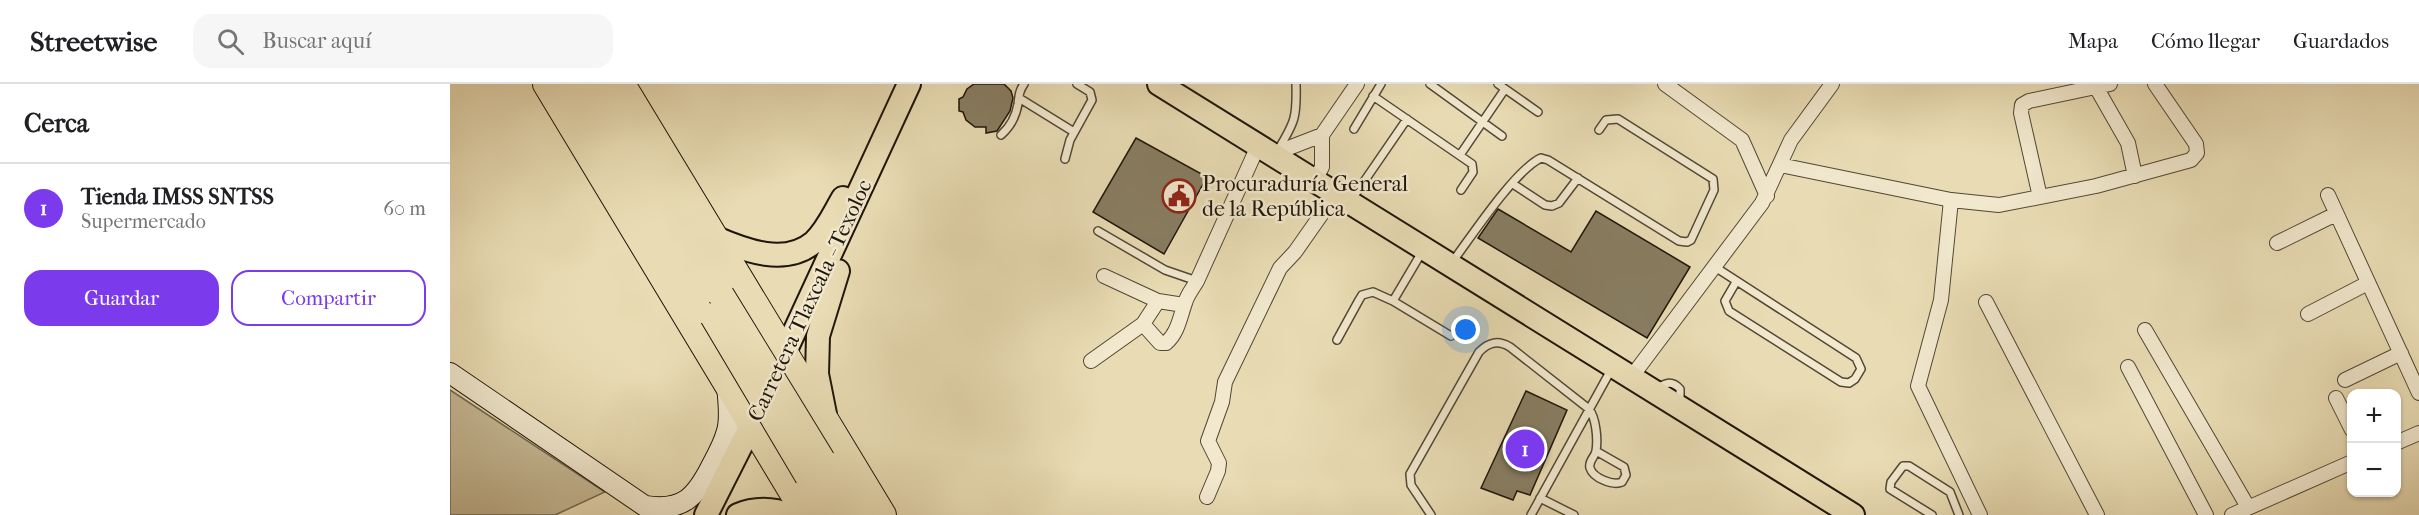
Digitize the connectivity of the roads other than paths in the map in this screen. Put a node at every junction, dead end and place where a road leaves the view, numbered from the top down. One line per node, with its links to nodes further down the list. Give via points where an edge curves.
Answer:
1 (546, 84): 71 (highway)
2 (570, 84): 62 (highway, via 657,229)
3 (594, 84): 62 (highway)
4 (622, 84): 49 (highway)
5 (909, 84): 23 (main road, Carretera Tlaxcala - Texoloc)
6 (1024, 84): 21 (lane)
7 (1159, 84): 32 (main road)
8 (1296, 84): 32 (lane, via 1295,120)
9 (1357, 84): 30 (street)
10 (1381, 84): 20 (lane)
11 (1430, 84): 25 (lane)
12 (1498, 84): 19 (lane)
13 (1665, 84): 42 (street, via 1742,140)
14 (1832, 84): 35 (street, via 1791,140)
15 (2110, 84): 18 (street)
16 (2156, 84): 36 (street, via 2196,144 2197,153 2191,160)
17 (1080, 85): 28 (lane, via 1090,92 1092,100)
18 (2096, 87): 36 (street, via 2128,143); 43 (street, via 2022,105)
19 (1505, 89): 22 (lane); 25 (lane)
20 (1373, 96): 24 (lane); 26 (lane)
21 (1018, 98): 28 (lane); 29 (lane, via 1013,120)
22 (1538, 112)
23 (895, 116): 46 (main road, Carretera Tlaxcala - Texoloc); 49 (main road, via 864,160 825,230 806,248 779,255 762,254)
24 (1407, 119): 33 (lane); 44 (lane)
25 (1483, 121): 31 (lane); 33 (lane)
26 (1354, 129)
27 (1599, 130): 37 (lane, via 1606,120 1618,119 1710,177 1714,190 1694,237 1683,242)
28 (1074, 132): 34 (lane)
29 (1001, 135)
30 (1322, 135): 32 (street); 38 (street, via 1323,161)
31 (1502, 136)
32 (1270, 154): 38 (main road); 55 (street)
33 (1460, 155): 40 (lane, via 1473,168)
34 (1065, 159)
35 (1779, 165): 42 (street); 45 (street)
36 (2135, 176): 43 (street)
37 (1578, 178): 39 (lane, via 1541,158); 39 (lane, via 1552,207)
38 (1314, 182): 44 (main road)
39 (1513, 184): 52 (lane)
40 (1461, 190)
41 (2328, 195): 47 (street)
42 (1767, 196): 53 (street)
43 (2040, 197): 45 (street, via 1999,205)
44 (1342, 199): 51 (main road); 90 (street, via 1280,268 1225,382 1208,441 1219,463)
45 (1951, 200): 107 (street, via 1941,300 1918,386)
46 (852, 209): 69 (main road, Carretera Tlaxcala - Texoloc); 82 (main road, via 838,273 818,336 817,374)
47 (2336, 214): 50 (street); 57 (street)
48 (1098, 231): 55 (lane, via 1165,270)
49 (716, 238): 64 (highway)
50 (2277, 243)
51 (1423, 250): 52 (main road); 59 (lane)
52 (1450, 266): 75 (main road)
53 (1715, 267): 56 (lane); 75 (street)
54 (1104, 276): 58 (street)
55 (1197, 281): 61 (street)
56 (1736, 282): 56 (lane, via 1856,358 1861,369 1855,379 1841,382 1729,311 1725,300)
57 (2368, 283): 63 (street); 70 (street)
58 (1158, 301): 61 (street); 65 (street)
59 (1393, 301): 67 (lane); 68 (lane, via 1373,292 1362,295)
60 (1986, 302): 108 (street)
61 (1184, 305): 65 (street, via 1182,317 1166,343 1157,340)
62 (717, 306): 89 (highway, bridge)
63 (2308, 314)
64 (767, 322): 69 (highway); 71 (highway, via 768,341 760,352 738,361)
65 (1143, 324): 72 (street)
66 (2145, 330): 92 (street)
67 (1451, 336)
68 (1336, 340)
69 (785, 353): 82 (highway); 83 (main road, Carretera Tlaxcala - Texoloc)
70 (2401, 353): 76 (street); 78 (street)
71 (712, 357): 77 (highway)
72 (1091, 361)
73 (2128, 367): 109 (street)
74 (450, 373): 93 (street)
75 (1621, 373): 80 (lane); 104 (main road)
76 (2345, 380)
77 (727, 385): 83 (highway); 93 (street, via 728,430 701,486 677,506)
78 (2419, 393)
79 (2336, 398): 81 (street)
80 (1589, 409): 86 (lane, via 1595,420); 91 (lane); 101 (lane, via 1510,347 1494,342 1485,346 1410,474 1411,485)
81 (2347, 420)
82 (827, 421): 87 (highway, via 789,438); 100 (highway)
83 (752, 424): 87 (highway); 94 (main road, Carretera Tlaxcala - Texoloc)
84 (2419, 433): 85 (street)
85 (2401, 441)
86 (1596, 451): 86 (lane, via 1590,464 1592,472 1610,483 1622,482 1626,475 1624,467)
87 (774, 462): 97 (highway)
88 (2347, 464): 92 (street)
89 (815, 468): 98 (highway); 99 (highway)
90 (1207, 497)
91 (1540, 498): 102 (lane); 103 (lane)
92 (2248, 507): 110 (street)
93 (651, 510)
94 (706, 515)
95 (738, 515): 96 (main road, via 754,510)
96 (789, 515)
97 (806, 515)
98 (831, 515)
99 (856, 515)
100 (884, 515)
101 (1431, 515)
102 (1531, 515)
103 (1574, 515)
104 (1853, 515)
105 (1931, 515): 106 (lane, via 1890,489 1903,466 1950,492)
106 (1959, 515)
107 (1980, 515)
108 (2097, 515)
109 (2206, 515)
110 (2232, 515)

